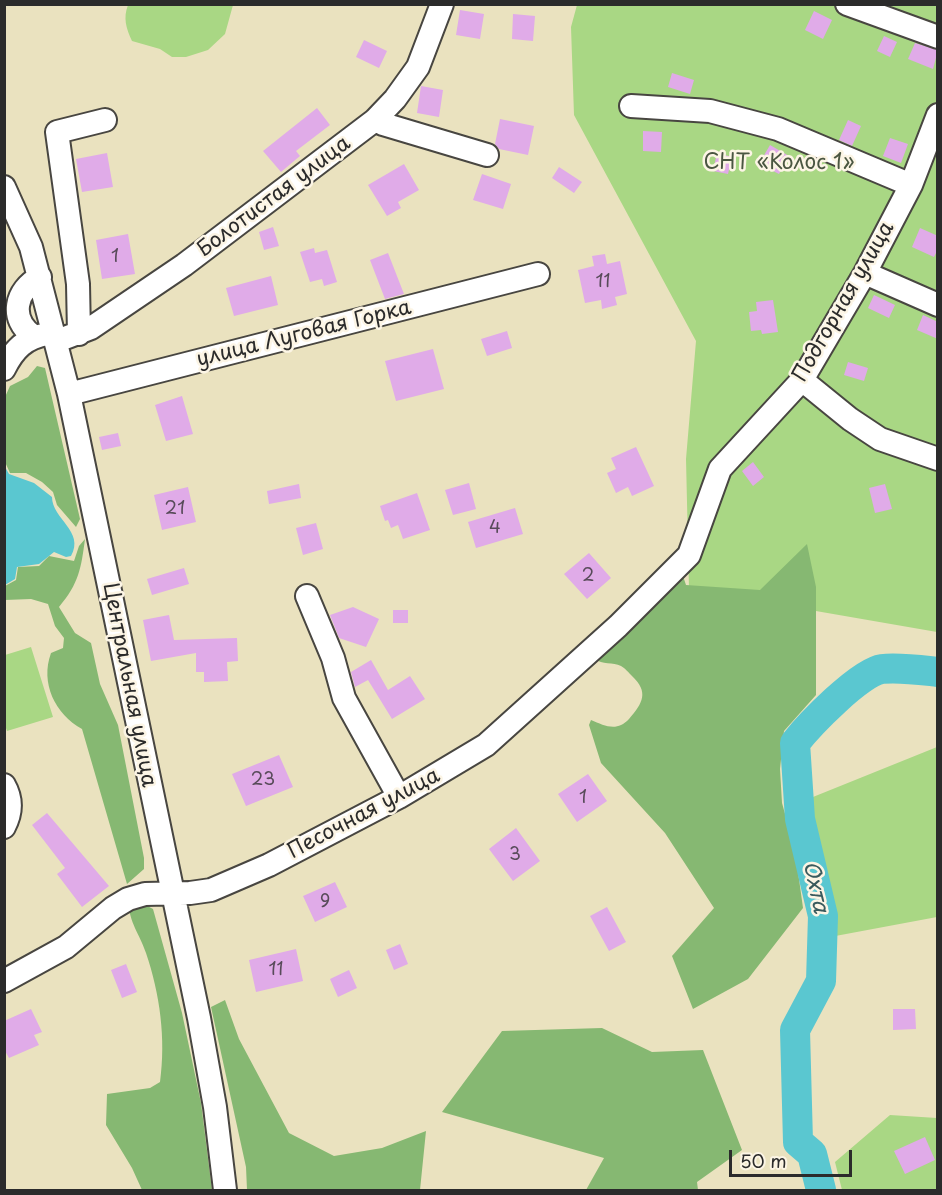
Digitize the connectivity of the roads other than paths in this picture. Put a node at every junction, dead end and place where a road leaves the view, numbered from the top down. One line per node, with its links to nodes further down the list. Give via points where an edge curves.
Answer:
1 (442, 4): 7 (street, Болотистая улица, via 418,67)
2 (847, 4): 3 (street)
3 (938, 37)
4 (631, 106): 10 (street, via 710,111 778,129)
5 (938, 115): 8 (street, Подгорная улица)
6 (105, 120): 17 (street, via 57,132 78,284)
7 (375, 120): 9 (street); 17 (street, Болотистая улица, via 184,265)
8 (932, 150): 10 (street, Подгорная улица)
9 (487, 155)
10 (911, 185): 12 (street, Подгорная улица)
11 (4, 187): 14 (street, Центральная улица, via 23,225)
12 (865, 273): 16 (street); 20 (street, Подгорная улица)
13 (538, 274): 21 (street, улица Луговая Горка)
14 (40, 277): 15 (street); 18 (street, Центральная улица)
15 (11, 298): 18 (street, via 24,330)
16 (938, 305)
17 (79, 334): 18 (street, Болотистая улица)
18 (48, 337): 19 (street, via 19,345); 21 (street, Центральная улица)
19 (4, 369)
20 (802, 380): 22 (street, via 880,439); 23 (street, Подгорная улица, via 720,469 695,543)
21 (69, 394): 28 (street, Центральная улица)
22 (938, 459)
23 (680, 566): 26 (street, Песочная улица, via 493,739)
24 (307, 596): 26 (street, via 333,658 344,698)
25 (4, 784): 27 (street, via 11,808)
26 (399, 797): 28 (street, Песочная улица, via 269,865 211,890)
27 (4, 827)
28 (171, 893): 29 (street, Песочная улица, via 128,899 66,947); 30 (street, Центральная улица, via 213,1096)
29 (4, 981)
30 (225, 1191)

